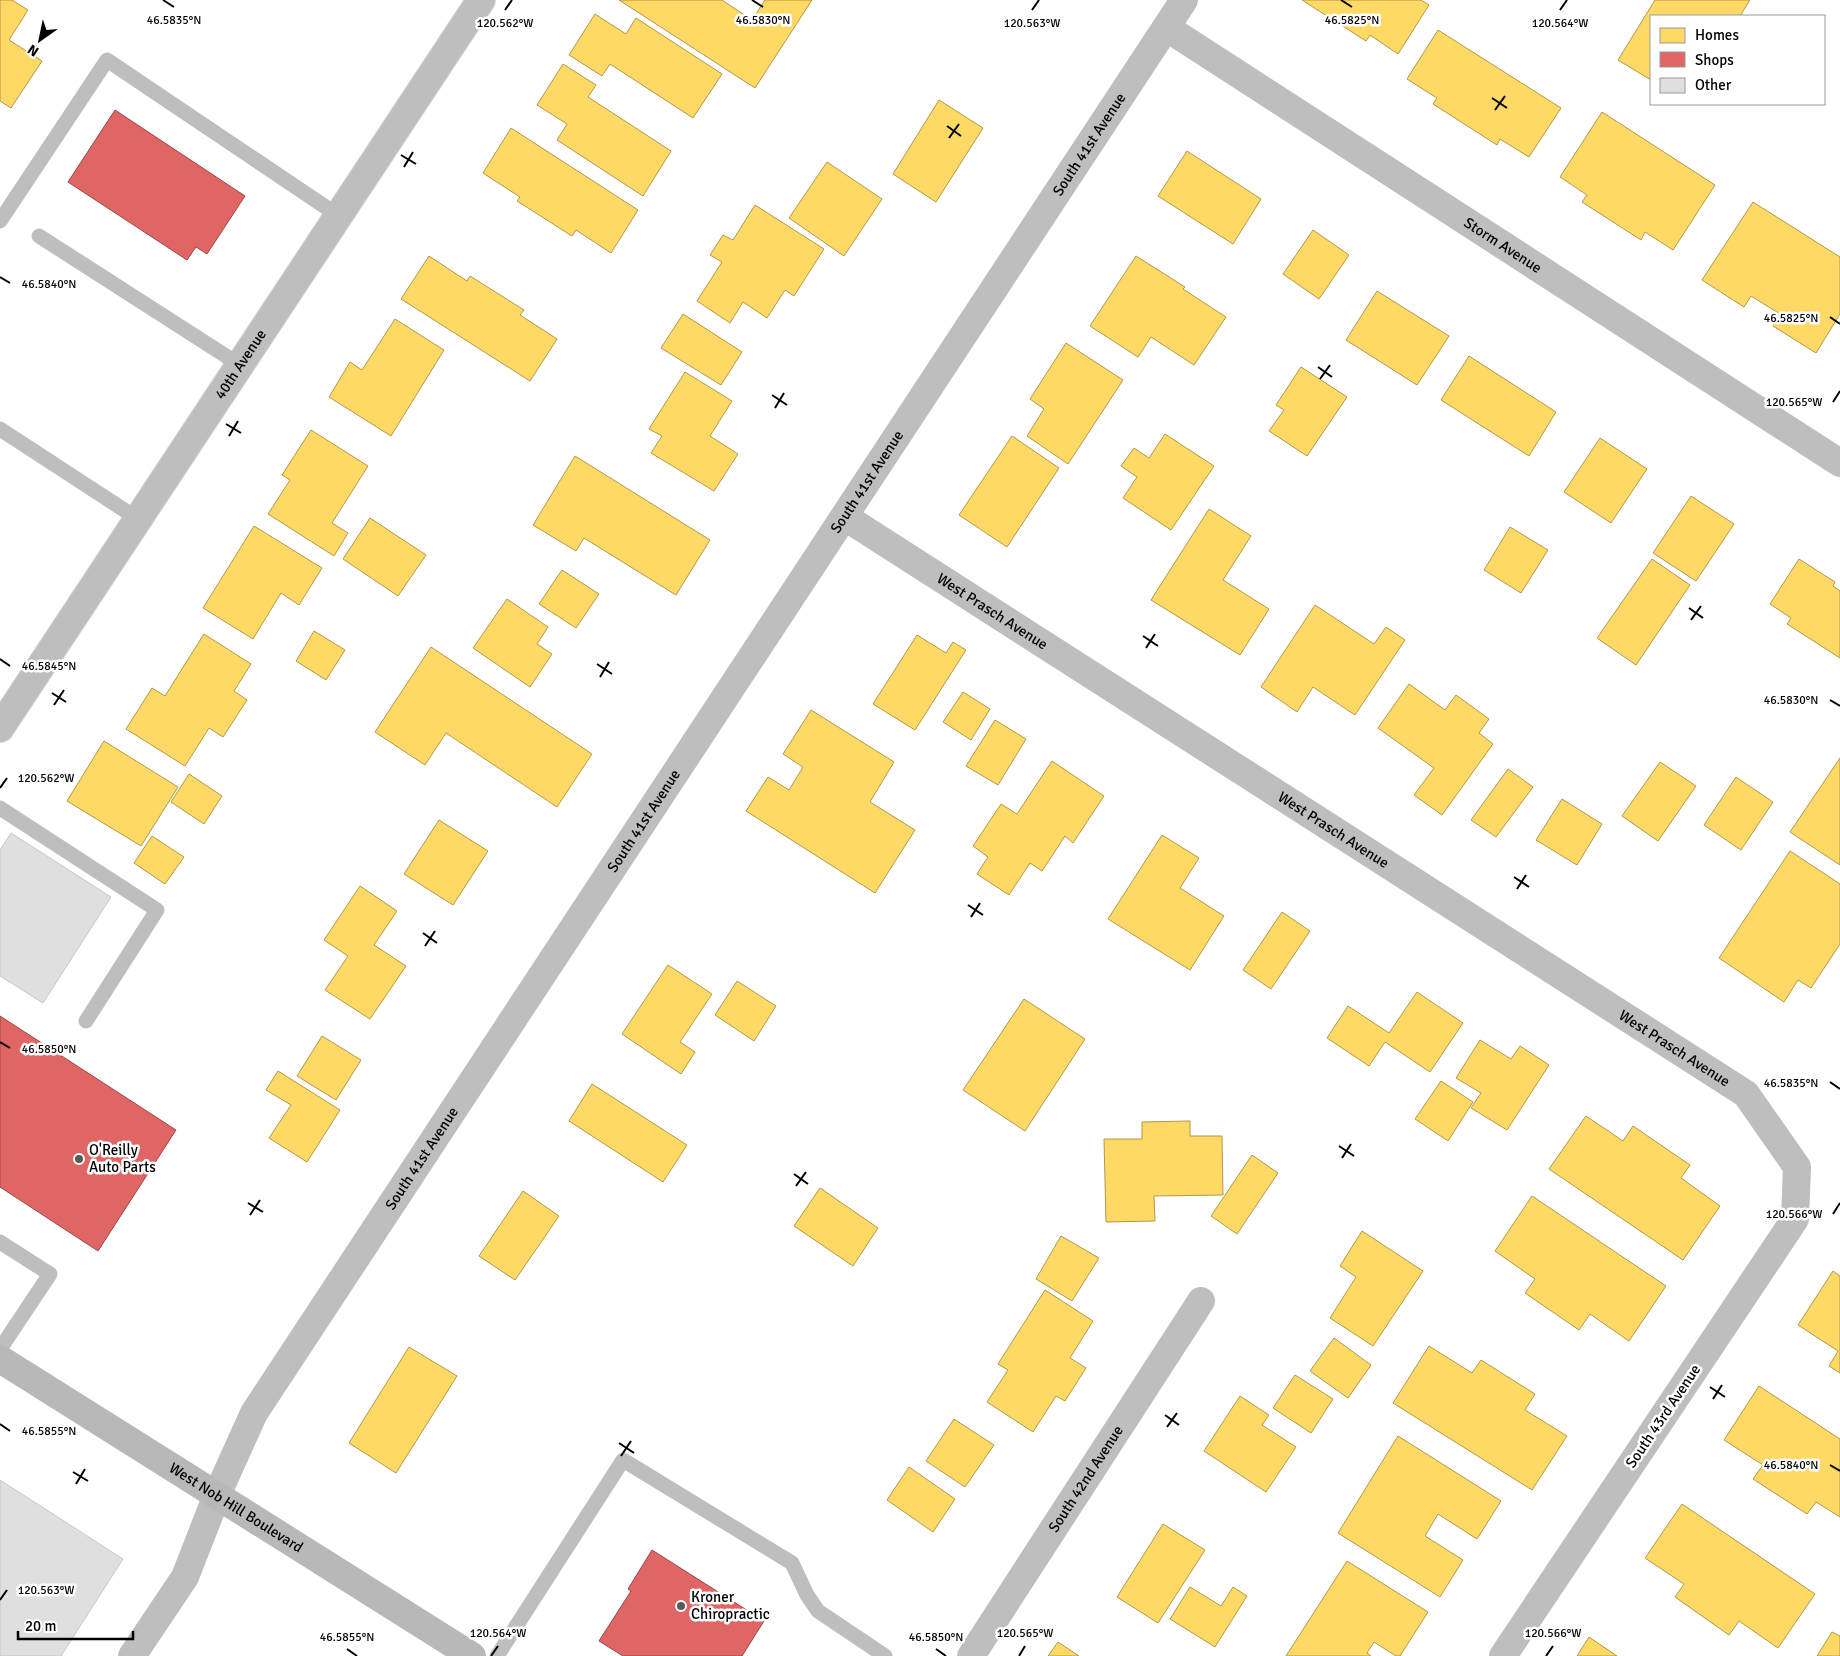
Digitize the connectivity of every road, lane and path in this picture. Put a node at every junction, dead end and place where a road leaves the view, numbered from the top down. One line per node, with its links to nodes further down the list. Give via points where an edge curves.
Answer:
1 (481, 0): 4 (street, 40th Avenue)
2 (1184, 0): 3 (street, South 41st Avenue)
3 (1166, 28): 9 (street, Storm Avenue); 10 (street, South 41st Avenue)
4 (338, 216): 5 (lane, via 107,60); 7 (street, 40th Avenue)
5 (0, 221)
6 (38, 236): 7 (lane)
7 (240, 365): 11 (street, 40th Avenue)
8 (0, 428): 11 (lane)
9 (1840, 463)
10 (844, 518): 15 (street, West Prasch Avenue, via 1746,1094); 20 (street, South 41st Avenue, via 254,1413)
11 (138, 519): 12 (street, 40th Avenue)
12 (0, 728)
13 (0, 808): 14 (lane, via 157,910)
14 (86, 1021)
15 (1797, 1167): 26 (street, South 43rd Avenue, via 1795,1219)
16 (0, 1242): 18 (lane, via 50,1274)
17 (1201, 1301): 25 (street, South 42nd Avenue)
18 (0, 1350)
19 (0, 1359): 20 (main road, West Nob Hill Boulevard)
20 (217, 1495): 21 (street, South 41st Avenue, via 185,1577); 22 (main road, West Nob Hill Boulevard)
21 (132, 1656)
22 (472, 1656)
23 (497, 1656): 24 (lane, via 623,1460 792,1563 818,1611)
24 (886, 1656)
25 (971, 1656)
26 (1503, 1656)

